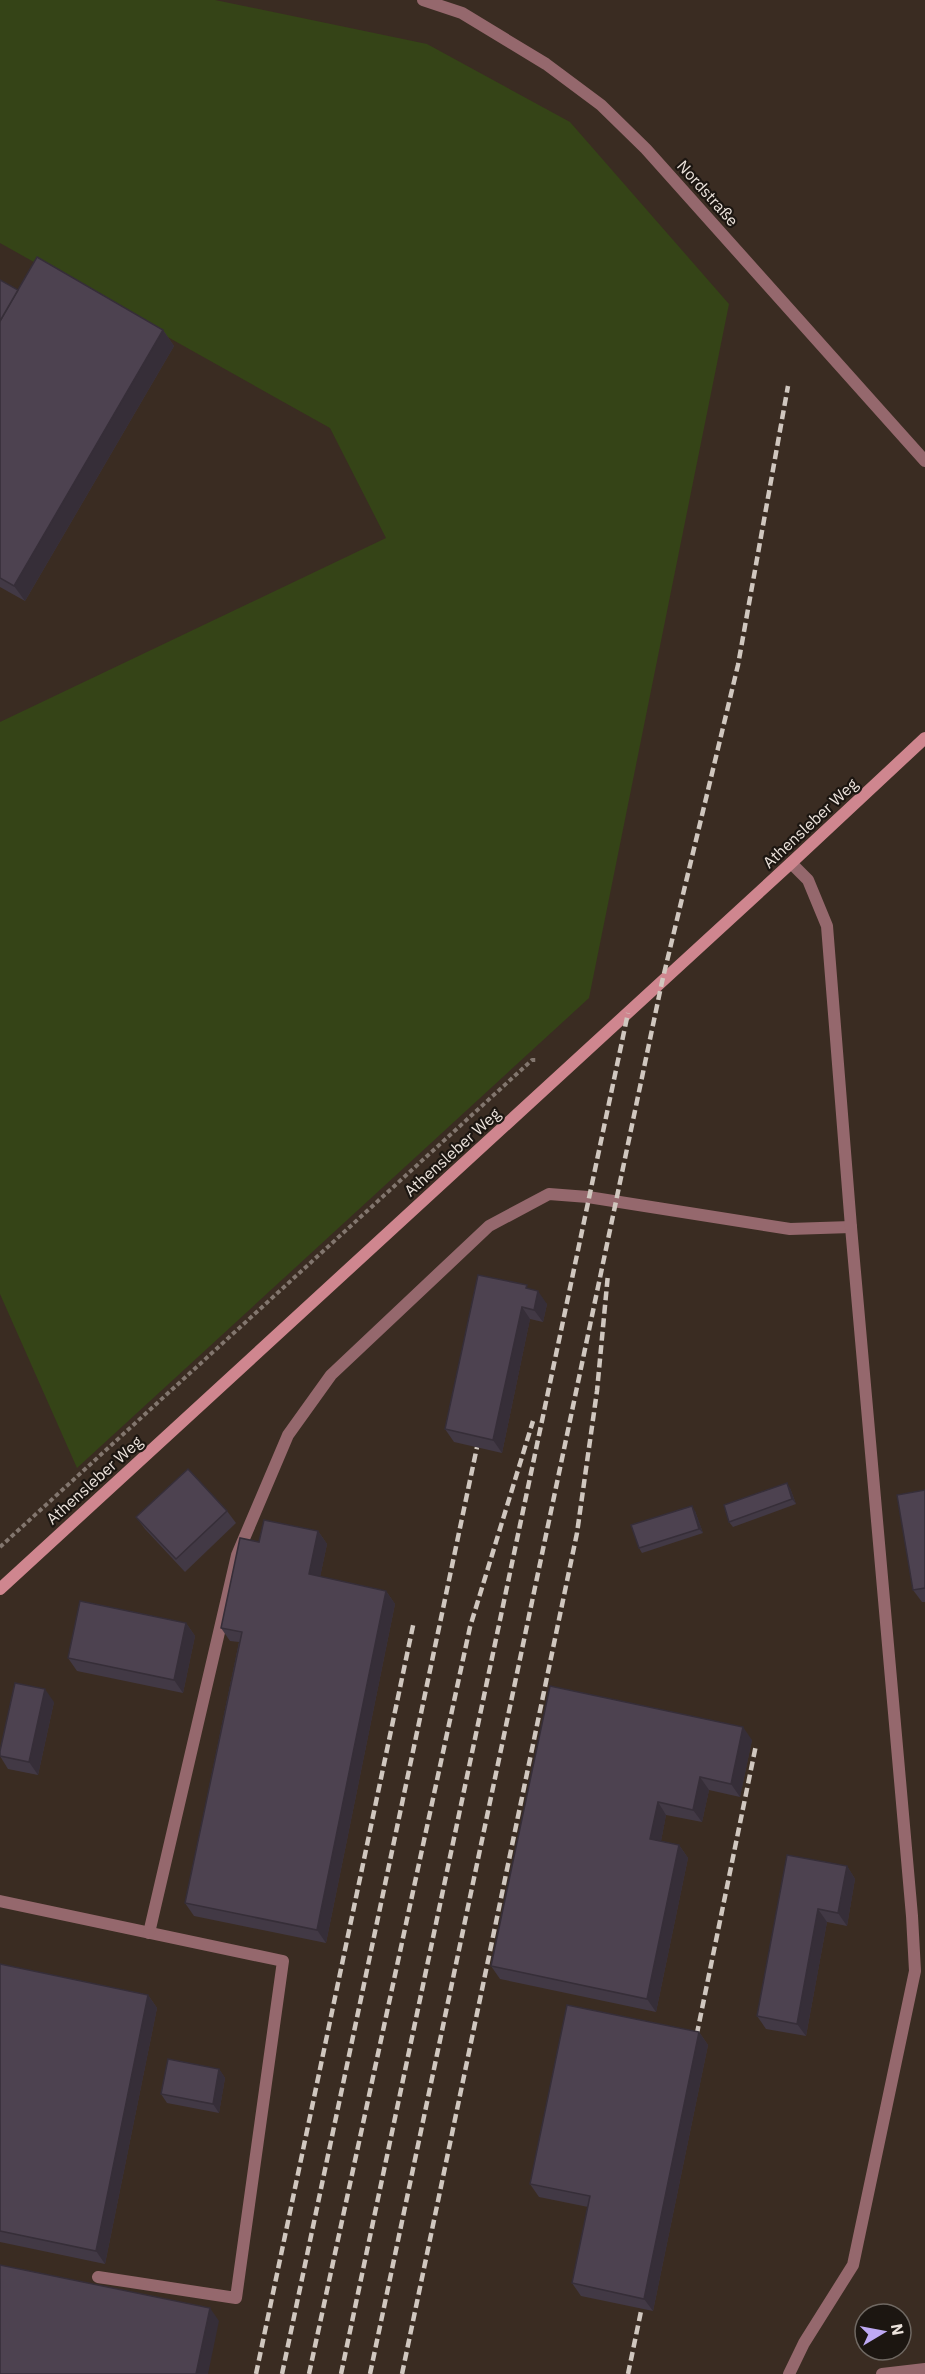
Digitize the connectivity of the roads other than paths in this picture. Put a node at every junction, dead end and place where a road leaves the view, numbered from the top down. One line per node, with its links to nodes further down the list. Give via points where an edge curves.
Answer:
1 (423, 0): 2 (street, Nordstraße, via 462,13 519,45 608,111)
2 (925, 461)
3 (925, 738): 4 (main road, Athensleber Weg)
4 (791, 863): 5 (street, via 808,880 827,926); 6 (main road, Athensleber Weg)
5 (851, 1227): 8 (street, via 790,1228 549,1194 489,1226 331,1376 288,1435 237,1555); 11 (street, via 915,1971 853,2265)
6 (0, 1588)
7 (0, 1901): 8 (street)
8 (149, 1933): 9 (street, via 283,1961 236,2298)
9 (98, 2277)
10 (925, 2369): 12 (street)
11 (789, 2374)
12 (882, 2374)

